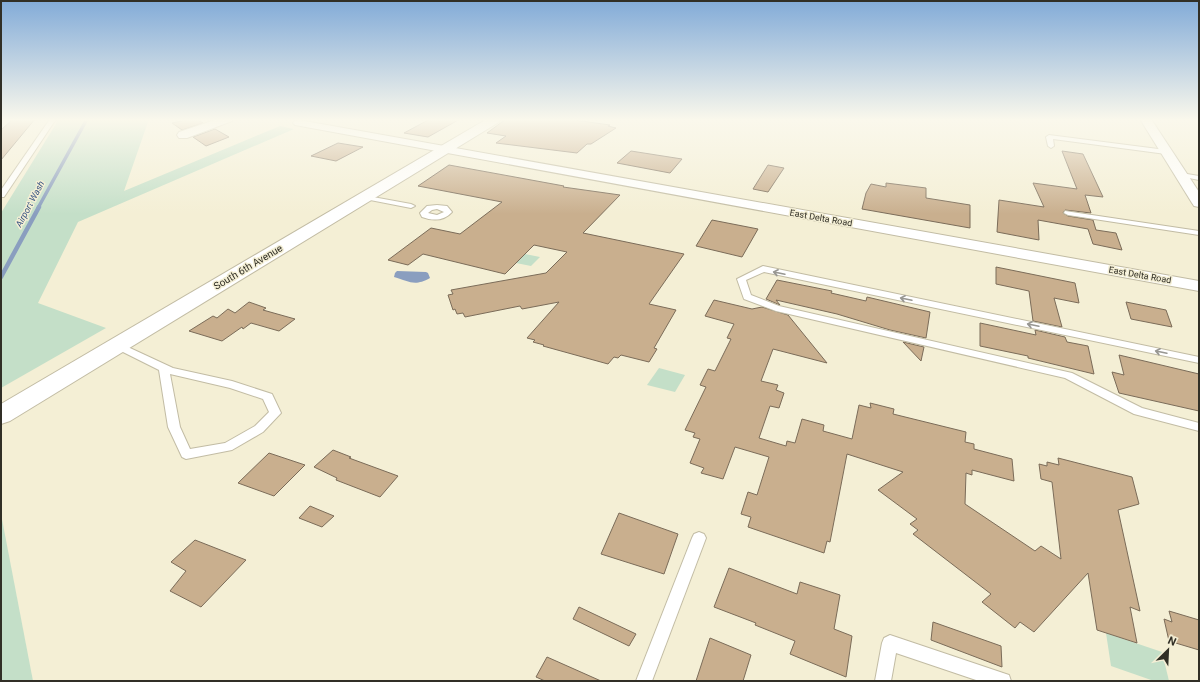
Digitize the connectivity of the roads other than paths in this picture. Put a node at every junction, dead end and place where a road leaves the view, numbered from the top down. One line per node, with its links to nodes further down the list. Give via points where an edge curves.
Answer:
1 (31, 151): 8 (lane)
2 (442, 151): 9 (street, South 6th Avenue)
3 (448, 151): 14 (street, East Delta Road)
4 (1157, 151): 5 (lane)
5 (1166, 152): 6 (street)
6 (1181, 175): 7 (lane); 10 (street)
7 (1199, 178)
8 (1, 195)
9 (365, 197): 11 (lane); 15 (street, South 6th Avenue)
10 (1199, 203)
11 (427, 210)
12 (1068, 213): 13 (lane)
13 (1199, 234)
14 (1199, 286)
15 (117, 345): 17 (lane); 18 (street, South 6th Avenue)
16 (1199, 360): 19 (lane, one-way to 19, via 763,270 741,279 747,297 776,308 1068,375 1138,411)
17 (164, 368): 17 (lane, via 268,397 275,412 259,429 228,448 186,454 174,427)
18 (1, 415)
19 (1199, 427)
20 (699, 538): 21 (lane)
21 (644, 681)
22 (884, 681): 23 (lane, via 890,643)
23 (1003, 681)

